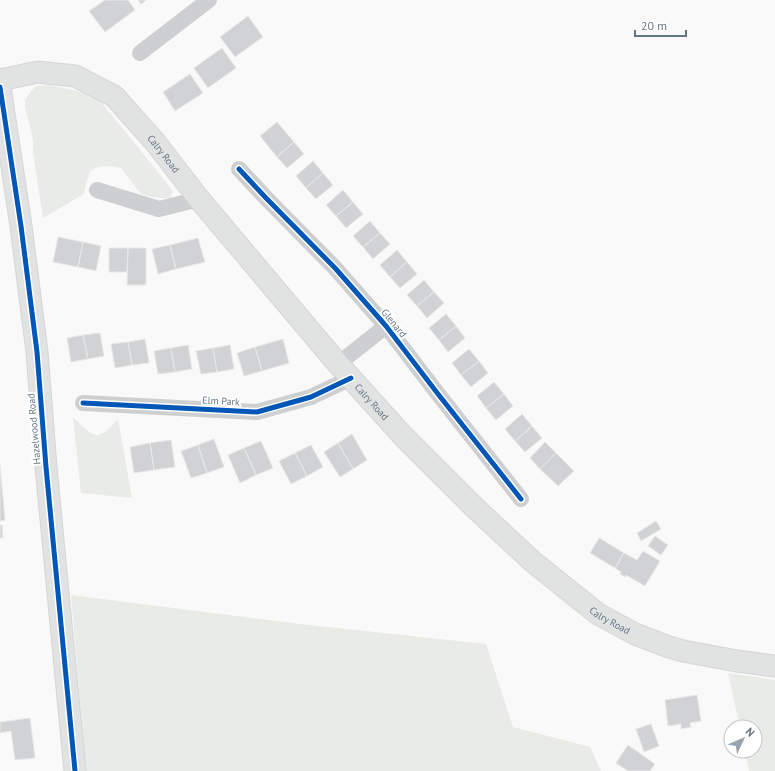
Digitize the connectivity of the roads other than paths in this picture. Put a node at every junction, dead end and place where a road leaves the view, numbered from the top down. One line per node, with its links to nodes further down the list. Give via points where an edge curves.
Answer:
1 (209, 0): 2 (street)
2 (140, 53)
3 (0, 80): 7 (main road, Calry Road, via 38,72 75,76 114,96)
4 (0, 87): 13 (main road, Hazelwood Road, via 22,226 37,352)
5 (239, 169): 8 (street, Glenard, via 335,268)
6 (97, 190): 7 (street, via 159,209)
7 (199, 199): 9 (main road, Calry Road)
8 (386, 326): 9 (street, Glenard); 11 (street, Glenard)
9 (345, 371): 10 (street, Elm Park, via 311,397 257,412); 12 (main road, Calry Road, via 403,436 474,507 532,561 598,614 635,634 669,647)
10 (84, 403)
11 (521, 499)
12 (775, 666)
13 (75, 771)

